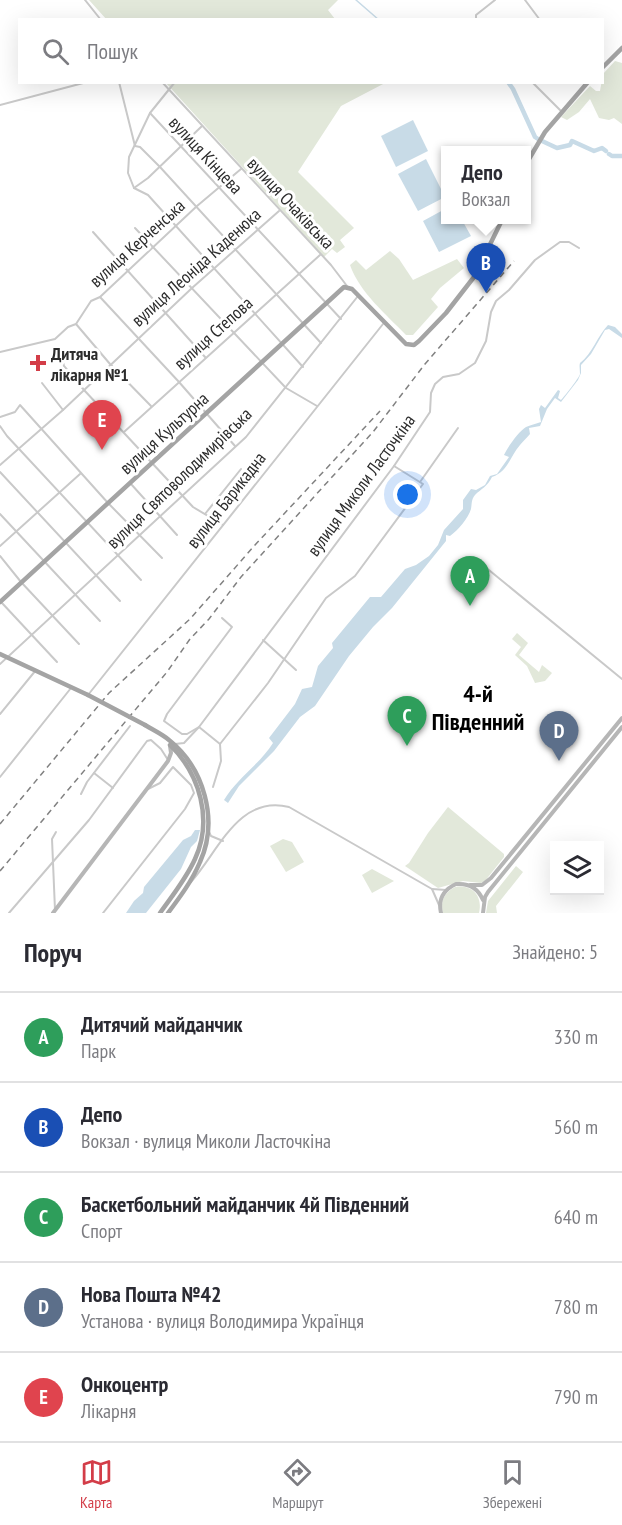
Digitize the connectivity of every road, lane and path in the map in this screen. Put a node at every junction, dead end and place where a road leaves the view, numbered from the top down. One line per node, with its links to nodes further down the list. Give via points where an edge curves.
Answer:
1 (85, 0): 4 (street)
2 (495, 0): 5 (street)
3 (525, 0): 6 (street)
4 (99, 18)
5 (476, 18)
6 (538, 18)
7 (622, 48): 8 (main road)
8 (604, 67)
9 (79, 84): 16 (street)
10 (120, 84): 20 (street)
11 (164, 84): 15 (street, вулиця Очаківська)
12 (173, 84): 15 (street)
13 (534, 84): 17 (street)
14 (586, 84): 17 (main road)
15 (168, 90): 18 (street); 19 (street, вулиця Очаківська)
16 (0, 105)
17 (562, 112): 22 (main road)
18 (150, 113): 20 (street); 21 (street, вулиця Кінцева)
19 (202, 126): 21 (street); 24 (street, вулиця Очаківська)
20 (135, 146): 23 (street); 26 (street, via 128,166)
21 (182, 148): 23 (street); 25 (street, вулиця Кінцева)
22 (531, 155)
23 (160, 166): 26 (street); 27 (street)
24 (241, 169): 25 (street, вулиця Керченська); 28 (street, вулиця Очаківська)
25 (219, 187): 27 (street, вулиця Керченська); 32 (street, вулиця Кінцева)
26 (134, 188): 30 (street, via 148,195)
27 (197, 206): 30 (street, вулиця Керченська); 36 (street)
28 (279, 211): 32 (street, вулиця Леоніда Каденюка); 37 (street, вулиця Очаківська)
29 (500, 224): 50 (main road, вулиця Очаківська, via 474,277 414,345 406,344)
30 (177, 226): 35 (street, вулиця Керченська); 38 (street)
31 (135, 228): 35 (street)
32 (257, 230): 36 (street, вулиця Леоніда Каденюка); 40 (street, вулиця Кінцева)
33 (93, 232): 39 (street)
34 (579, 248): 80 (street, вулиця Миколи Ласточкіна, via 560,242 535,260 495,301 486,341 478,357 464,371 443,377 435,384 430,412)
35 (154, 249): 39 (street, вулиця Керченська); 42 (street)
36 (236, 250): 38 (street, вулиця Леоніда Каденюка); 43 (street)
37 (320, 255): 40 (street, вулиця Степова); 41 (street, вулиця Очаківська)
38 (214, 269): 42 (street, вулиця Леоніда Каденюка); 48 (street)
39 (128, 272): 45 (street, вулиця Керченська); 47 (street)
40 (299, 274): 43 (street, вулиця Степова); 46 (street, вулиця Кінцева)
41 (347, 286): 44 (main road, вулиця Очаківська); 46 (main road, вулиця Культурна)
42 (192, 288): 47 (street, вулиця Леоніда Каденюка); 53 (street)
43 (276, 295): 48 (street, вулиця Степова); 51 (street)
44 (358, 296): 49 (street, вулиця Святоволодимирівська); 50 (main road, вулиця Очаківська)
45 (100, 297): 52 (street, вулиця Керченська, via 91,301); 54 (street)
46 (326, 303): 49 (street, вулиця Кінцева); 51 (main road, вулиця Культурна)
47 (165, 313): 54 (street, вулиця Леоніда Каденюка); 59 (street)
48 (256, 314): 53 (street, вулиця Степова); 55 (street)
49 (341, 319): 56 (street, вулиця Святоволодимирівська)
50 (385, 322): 67 (street, вулиця Барикадна)
51 (303, 323): 55 (main road, вулиця Культурна); 56 (street)
52 (76, 324): 58 (street, вулиця Керченська, via 55,339); 61 (street)
53 (233, 332): 59 (street, вулиця Степова); 60 (street)
54 (137, 338): 61 (street, вулиця Леоніда Каденюка); 63 (street)
55 (281, 343): 60 (main road, вулиця Культурна); 62 (street)
56 (321, 343): 62 (street, вулиця Святоволодимирівська)
57 (59, 346): 66 (street, via 64,366)
58 (0, 352)
59 (205, 357): 63 (street, вулиця Степова)
60 (261, 362): 65 (street); 70 (main road, вулиця Культурна)
61 (110, 364): 66 (street, вулиця Леоніда Каденюка); 68 (street)
62 (303, 367): 65 (street, вулиця Святоволодимирівська)
63 (179, 382): 68 (street, вулиця Степова); 70 (street)
64 (42, 383): 69 (street)
65 (285, 388): 67 (street); 76 (street, вулиця Святоволодимирівська)
66 (84, 390): 69 (street, вулиця Леоніда Каденюка); 75 (street)
67 (317, 406): 94 (street, вулиця Барикадна)
68 (152, 407): 75 (street, вулиця Степова)
69 (63, 410): 74 (street, вулиця Леоніда Каденюка)
70 (206, 412): 76 (street); 78 (main road, вулиця Культурна)
71 (0, 417): 74 (street, via 20,405)
72 (0, 426): 77 (street)
73 (458, 428): 85 (street)
74 (41, 430): 77 (street, вулиця Леоніда Каденюка); 83 (street)
75 (124, 432): 78 (street)
76 (235, 446): 87 (street, вулиця Святоволодимирівська)
77 (19, 449): 79 (street, вулиця Леоніда Каденюка); 86 (street)
78 (152, 462): 84 (main road, вулиця Культурна); 87 (street)
79 (0, 465)
80 (394, 466): 85 (street); 115 (street, вулиця Миколи Ласточкіна)
81 (241, 469): 91 (street)
82 (0, 472): 89 (street)
83 (81, 473): 86 (street); 88 (street)
84 (129, 482): 88 (main road, вулиця Культурна); 92 (street)
85 (420, 482): 119 (street, via 423,484 356,576 328,596)
86 (59, 492): 89 (street); 93 (street)
87 (182, 495): 91 (street); 92 (street, вулиця Святоволодимирівська)
88 (108, 503): 93 (main road, вулиця Культурна); 97 (street)
89 (37, 512): 95 (street); 98 (street)
90 (0, 514): 95 (street)
91 (206, 514): 94 (street)
92 (161, 516): 96 (street); 97 (street, вулиця Святоволодимирівська)
93 (86, 522): 98 (main road, вулиця Культурна); 101 (street)
94 (223, 525): 126 (street, вулиця Барикадна)
95 (17, 532): 99 (street); 103 (street)
96 (177, 535)
97 (139, 536): 101 (street, вулиця Святоволодимирівська); 102 (street)
98 (65, 542): 103 (main road, вулиця Культурна); 105 (street)
99 (0, 546)
100 (0, 556): 107 (street)
101 (118, 556): 105 (street, вулиця Святоволодимирівська); 106 (street)
102 (162, 558)
103 (43, 562): 107 (main road, вулиця Культурна); 108 (street)
104 (484, 566): 124 (street)
105 (96, 575): 108 (street, вулиця Святоволодимирівська); 110 (street)
106 (141, 580)
107 (21, 582): 109 (main road, вулиця Культурна); 111 (street)
108 (75, 596): 111 (street, вулиця Святоволодимирівська); 113 (street)
109 (0, 601): 114 (street)
110 (120, 601)
111 (54, 615): 114 (street, вулиця Святоволодимирівська); 116 (street)
112 (222, 618): 130 (street, via 232,627 164,721 182,734)
113 (100, 621)
114 (32, 635): 118 (street, вулиця Святоволодимирівська); 120 (street)
115 (263, 640): 119 (street); 130 (street, вулиця Миколи Ласточкіна)
116 (79, 644)
117 (0, 654): 118 (main road)
118 (7, 658): 121 (street, вулиця Святоволодимирівська); 122 (main road)
119 (283, 659): 123 (street); 134 (street)
120 (57, 662)
121 (0, 664)
122 (36, 670): 125 (main road); 127 (street)
123 (296, 670)
124 (622, 679)
125 (72, 687): 126 (main road); 138 (street)
126 (88, 695): 132 (main road, bridge)
127 (0, 714)
128 (622, 717): 147 (street, via 491,878 482,885)
129 (130, 726): 137 (street)
130 (199, 727): 133 (street, вулиця Миколи Ласточкіна); 134 (street)
131 (622, 727): 154 (street, via 498,879 485,897)
132 (171, 743): 133 (street); 135 (main road); 136 (street)
133 (184, 743): 135 (street)
134 (220, 744): 140 (street, via 221,761)
135 (183, 757): 136 (street, via 177,755); 144 (main road, via 197,784)
136 (169, 760): 139 (street, via 149,740); 141 (street)
137 (94, 773): 139 (street); 142 (street)
138 (0, 777)
139 (113, 788): 146 (street)
140 (213, 788)
141 (148, 789): 156 (street); 159 (street, via 160,783 173,767 194,793 185,810)
142 (81, 794)
143 (56, 832): 146 (street, via 52,839)
144 (206, 832): 145 (street); 148 (main road, via 200,862); 151 (main road, via 186,876)
145 (223, 841): 148 (street); 149 (street, via 238,820 255,809 271,805 289,807)
146 (54, 860): 155 (street); 156 (street)
147 (470, 885): 150 (street, via 456,884); 154 (street, via 482,896)
148 (187, 886): 153 (main road)
149 (432, 889): 150 (street); 152 (street)
150 (446, 890): 152 (street)
151 (167, 903): 153 (main road); 160 (main road)
152 (440, 906): 162 (street)
153 (172, 907): 161 (main road)
154 (484, 907): 163 (street)
155 (12, 910): 157 (street); 158 (street)
156 (54, 912)
157 (9, 913)
158 (15, 913)
159 (103, 913)
160 (160, 913)
161 (168, 913)
162 (440, 913)
163 (484, 913)

